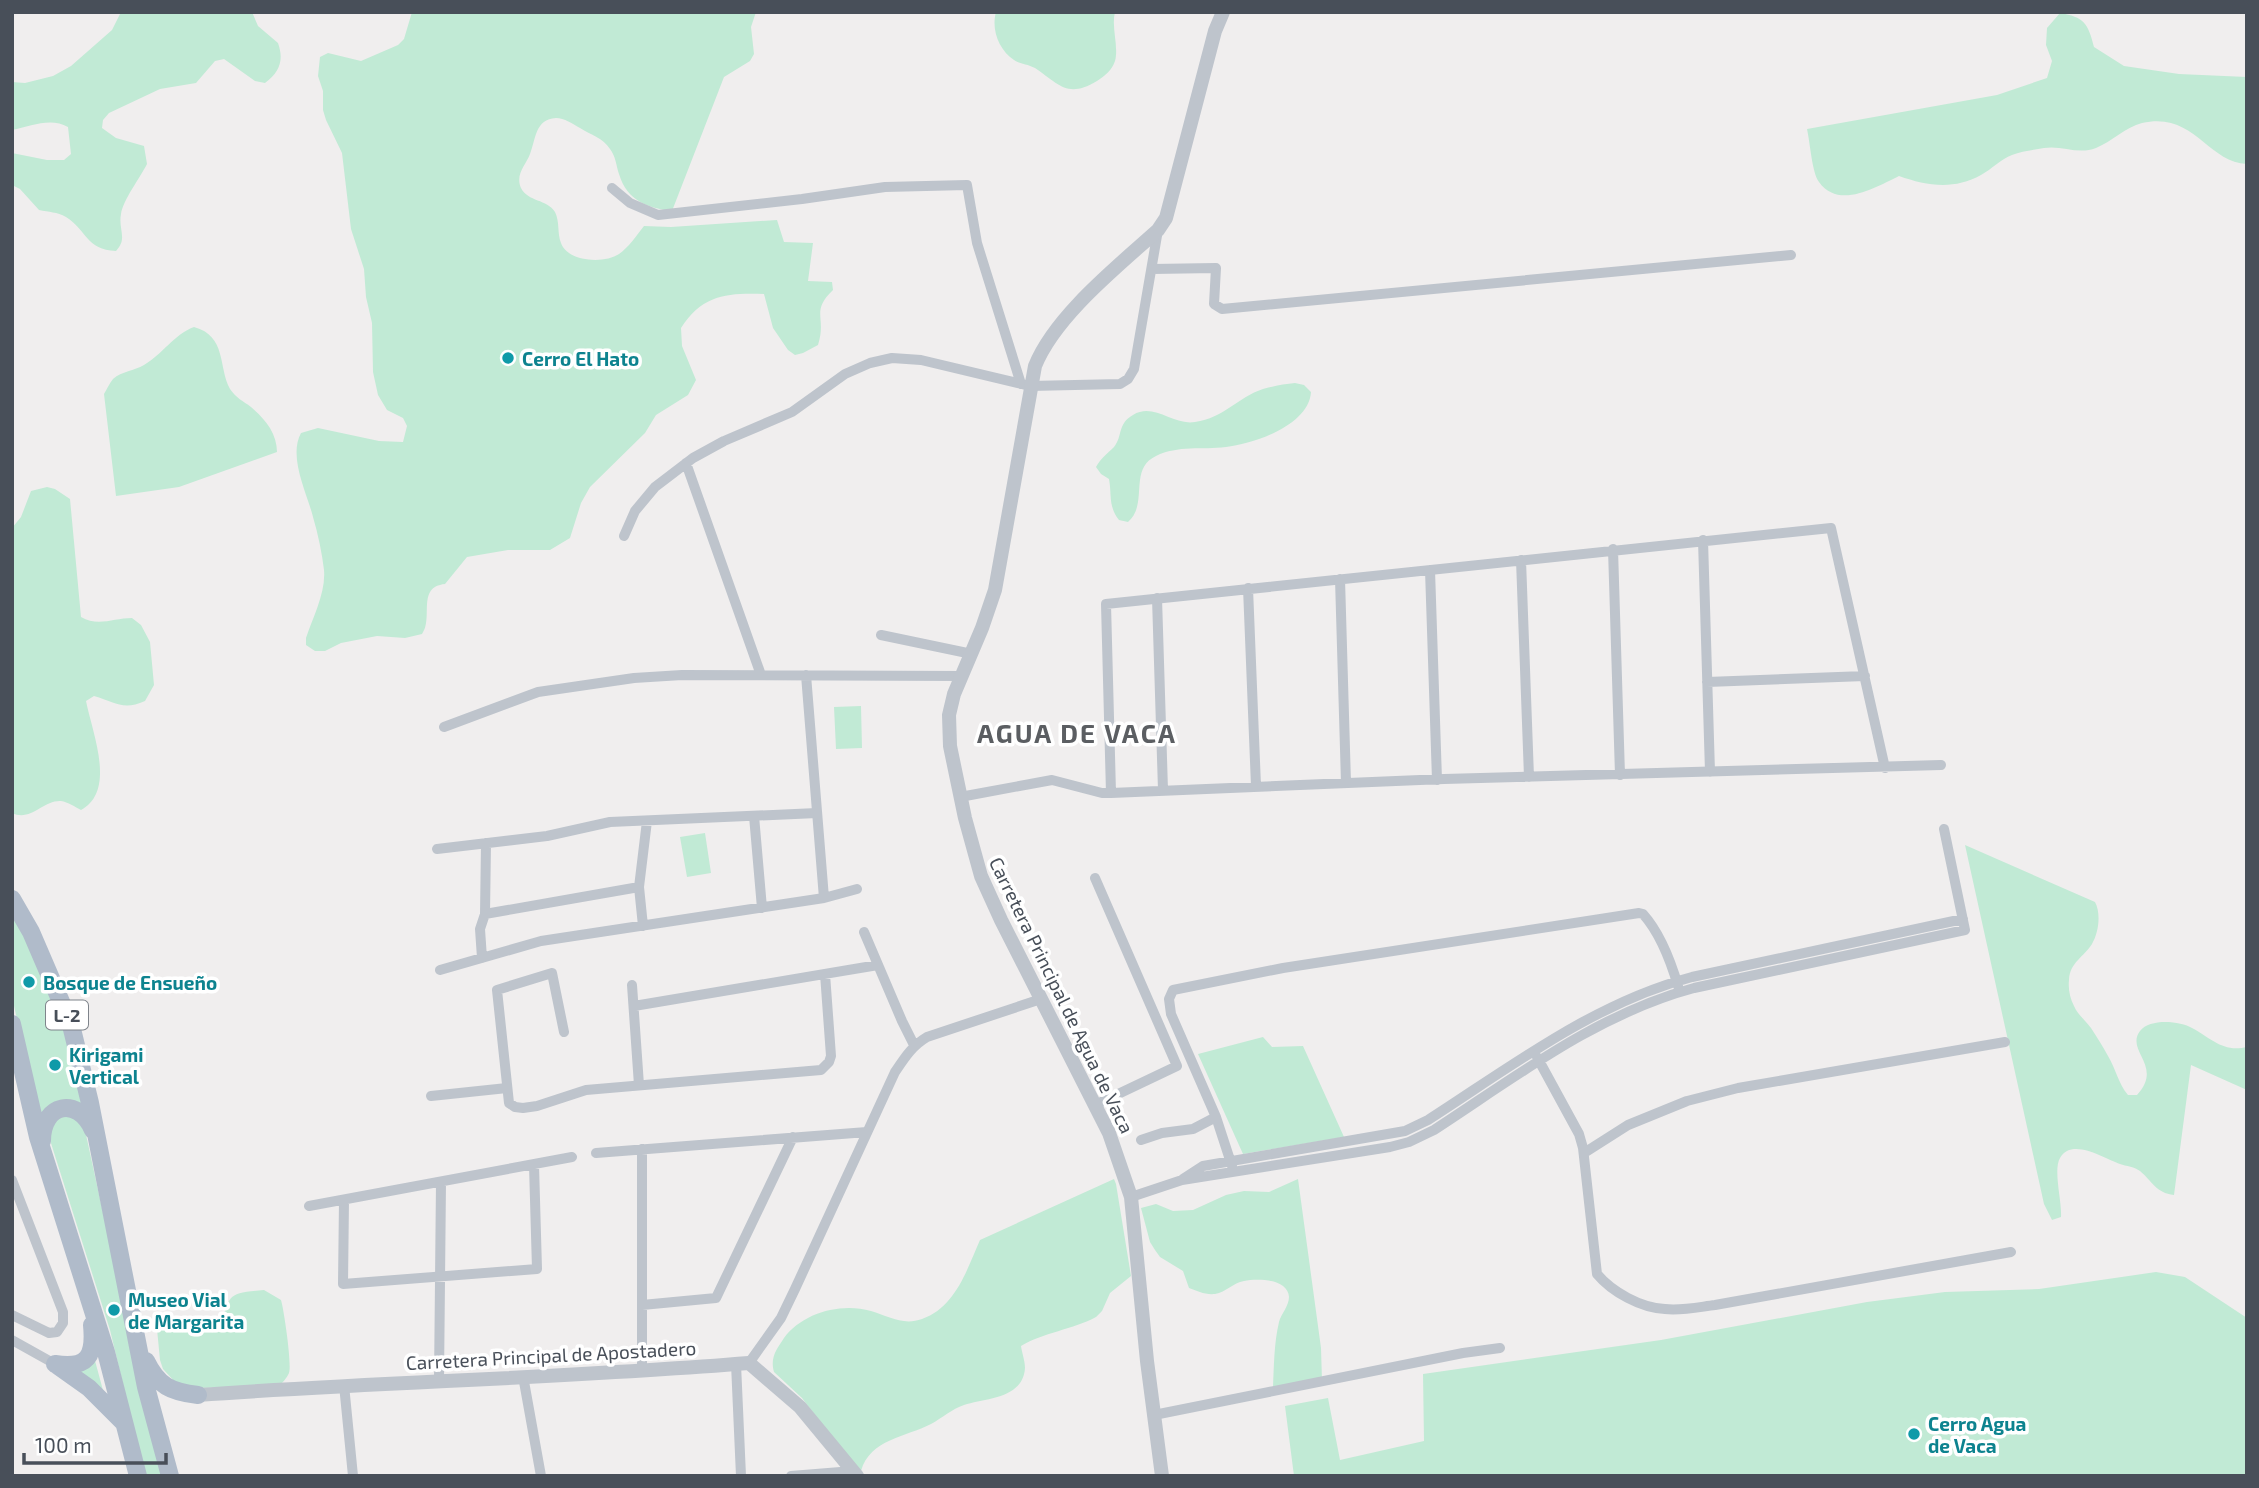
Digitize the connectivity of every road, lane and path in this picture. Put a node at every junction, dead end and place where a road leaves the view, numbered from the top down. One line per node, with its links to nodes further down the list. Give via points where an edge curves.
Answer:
1 (1223, 12): 3 (street, Carretera Principal de Agua de Vaca, via 1173,196)
2 (612, 188): 6 (street, via 630,203 657,215 885,187 967,185 977,243)
3 (1158, 230): 5 (street); 6 (street, Carretera Principal de Agua de Vaca, via 1053,332)
4 (1791, 255): 5 (street, via 1222,309 1214,304 1216,268)
5 (1152, 269): 6 (street, via 1134,369 1128,379 1110,385)
6 (1026, 385): 7 (street, via 921,360 892,358 870,363 845,374 792,412); 17 (street, Carretera Principal de Agua de Vaca, via 995,590)
7 (686, 463): 8 (street, via 655,487 635,511); 19 (street)
8 (624, 536)
9 (1703, 540): 10 (street); 21 (street, via 1831,528); 22 (street)
10 (1613, 550): 11 (street); 27 (street)
11 (1521, 560): 12 (street); 28 (street)
12 (1430, 570): 13 (street); 29 (street)
13 (1340, 579): 14 (street); 30 (street)
14 (1248, 588): 15 (street); 31 (street)
15 (1157, 598): 32 (street); 33 (street, via 1106,604)
16 (881, 635): 17 (street)
17 (972, 654): 20 (street, Carretera Principal de Agua de Vaca)
18 (806, 674): 19 (street); 20 (street); 35 (street)
19 (761, 675): 23 (street, via 682,675 574,685 538,692)
20 (962, 676): 34 (street, Carretera Principal de Agua de Vaca, via 949,728)
21 (1865, 676): 22 (street); 25 (street)
22 (1707, 682): 26 (street)
23 (444, 727)
24 (1941, 765): 25 (street)
25 (1885, 768): 26 (street)
26 (1710, 772): 27 (street)
27 (1620, 775): 28 (street)
28 (1529, 777): 29 (street)
29 (1437, 780): 30 (street)
30 (1346, 783): 31 (street)
31 (1256, 786): 32 (street)
32 (1163, 790): 33 (street)
33 (1111, 793): 34 (street, via 1052,780)
34 (960, 797): 56 (street, Carretera Principal de Agua de Vaca, via 981,876)
35 (817, 813): 36 (street); 44 (street)
36 (754, 816): 37 (street); 46 (street)
37 (647, 821): 39 (street, via 610,822); 42 (street)
38 (1944, 829): 55 (street, via 1964,925)
39 (486, 843): 40 (street); 47 (street)
40 (437, 849)
41 (1096, 878): 66 (street, via 1177,1066)
42 (639, 887): 47 (street); 48 (street)
43 (857, 889): 44 (street)
44 (824, 898): 46 (street)
45 (12, 899): 70 (main road, L-2, via 71,1025)
46 (762, 908): 48 (street)
47 (485, 914): 50 (street, via 480,929)
48 (643, 926): 50 (street, via 541,941)
49 (864, 932): 51 (street)
50 (482, 958): 52 (street)
51 (878, 965): 53 (street); 61 (street)
52 (440, 971)
53 (825, 974): 57 (street); 63 (street, via 831,1048 825,1068)
54 (632, 985): 57 (street)
55 (1678, 987): 62 (street, via 1654,987 1621,1001 1581,1022); 67 (street, via 1650,922 1639,913 1178,988 1170,995 1168,1007)
56 (1041, 999): 61 (street); 66 (street, Carretera Principal de Agua de Vaca)
57 (634, 1006): 63 (street)
58 (12, 1024): 73 (main road)
59 (564, 1032): 64 (street, via 552,973 497,990)
60 (2005, 1042): 75 (street, via 1687,1101 1628,1125)
61 (914, 1045): 68 (street, via 895,1072)
62 (1537, 1057): 75 (street); 78 (street, via 1405,1131)
63 (639, 1085): 64 (street, via 586,1090 523,1108 509,1103)
64 (507, 1088): 65 (street)
65 (431, 1096)
66 (1094, 1105): 81 (street, Carretera Principal de Agua de Vaca)
67 (1216, 1118): 71 (street, via 1193,1129); 78 (street)
68 (867, 1132): 69 (street); 92 (street, via 786,1309)
69 (793, 1137): 72 (street); 87 (street, via 716,1298)
70 (97, 1140): 73 (main road, via 79,1112 57,1110 42,1129); 89 (main road, L-2)
71 (1141, 1140)
72 (642, 1149): 74 (street); 87 (street)
73 (43, 1152): 86 (main road)
74 (596, 1153)
75 (1584, 1153): 84 (street, via 1597,1274 1616,1291 1648,1306 1667,1310 1715,1305)
76 (572, 1157): 77 (street)
77 (534, 1164): 80 (street); 85 (street, via 537,1269)
78 (1232, 1167): 81 (street, via 1202,1166 1182,1180)
79 (12, 1181): 88 (street, via 63,1312 63,1323 57,1332 49,1333)
80 (441, 1182): 82 (street); 85 (street)
81 (1131, 1196): 99 (street, Carretera Principal de Agua de Vaca)
82 (344, 1200): 83 (street); 85 (street, via 343,1284)
83 (309, 1206)
84 (2011, 1252)
85 (440, 1276): 96 (street)
86 (90, 1299): 93 (main road, via 92,1350 88,1358 78,1364); 100 (main road)
87 (642, 1305): 94 (street)
88 (12, 1315)
89 (136, 1335): 98 (main road, via 161,1384); 101 (main road, L-2)
90 (12, 1340): 93 (street)
91 (1500, 1348): 99 (street)
92 (742, 1363): 94 (street, Carretera Principal de Apostadero); 102 (street, via 800,1408); 107 (street)
93 (55, 1364): 100 (main road, via 89,1388)
94 (642, 1371): 95 (street, Carretera Principal de Apostadero)
95 (523, 1376): 96 (street, Carretera Principal de Apostadero); 106 (street)
96 (439, 1380): 97 (street, Carretera Principal de Apostadero)
97 (344, 1385): 98 (street, Carretera Principal de Apostadero); 105 (street)
98 (198, 1395): 101 (main road, via 181,1398 164,1410)
99 (1154, 1415): 109 (street, Carretera Principal de Agua de Vaca)
100 (126, 1425): 103 (main road)
101 (162, 1444): 104 (main road, L-2)
102 (855, 1473): 108 (street)
103 (138, 1476)
104 (170, 1476)
105 (353, 1476)
106 (541, 1476)
107 (741, 1476)
108 (791, 1476)
109 (1162, 1476)

